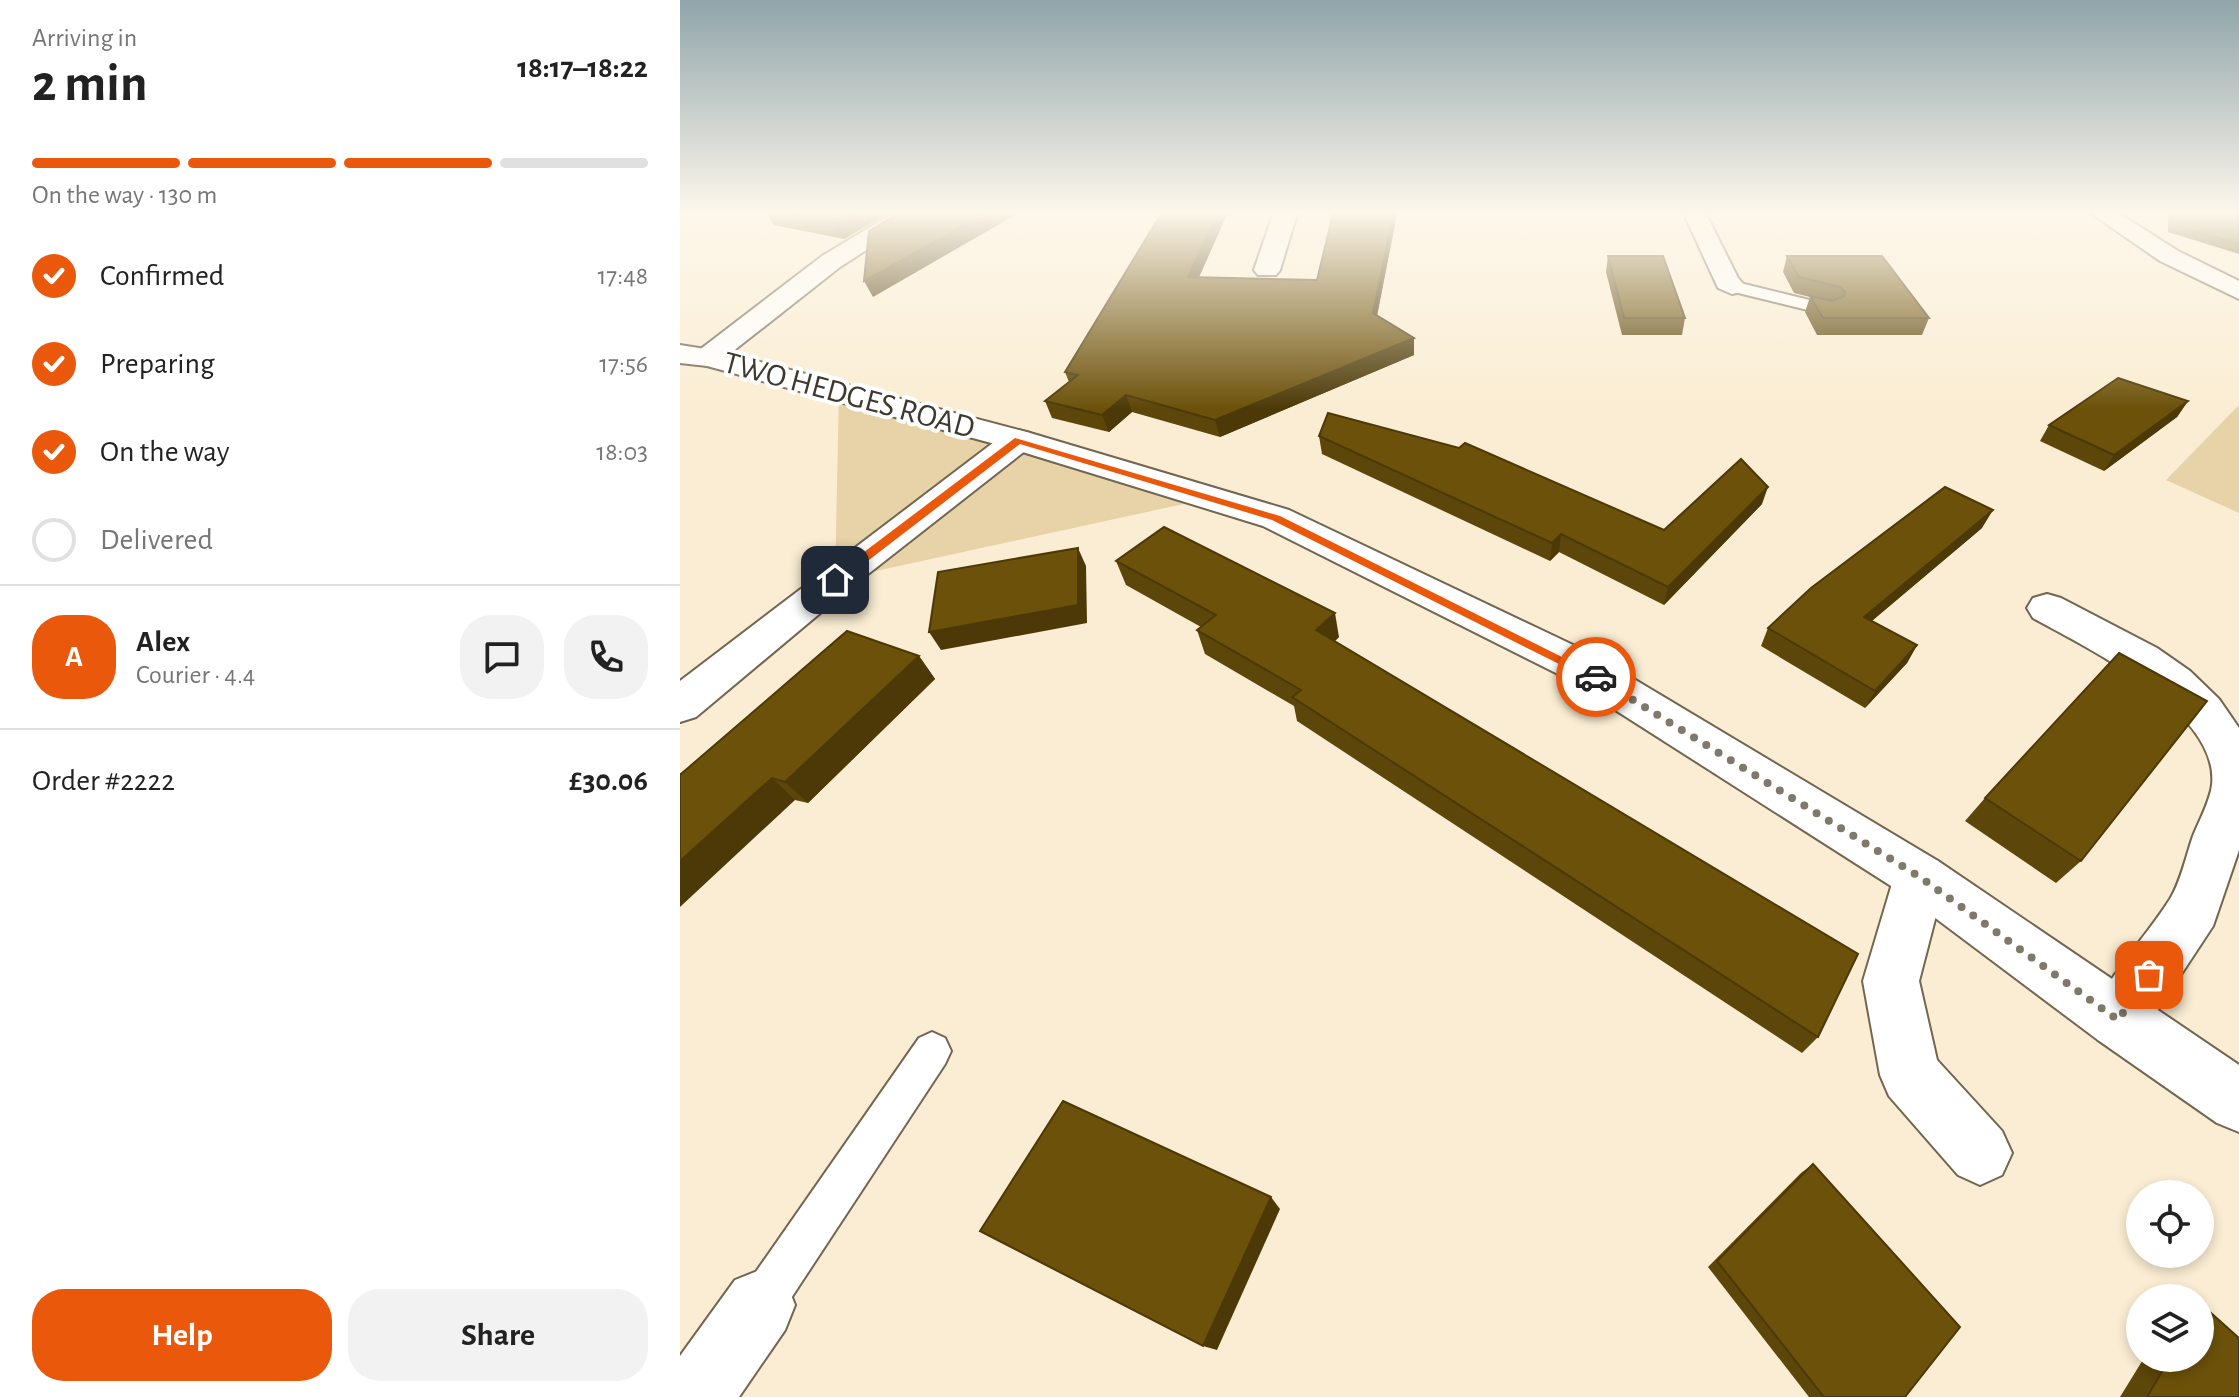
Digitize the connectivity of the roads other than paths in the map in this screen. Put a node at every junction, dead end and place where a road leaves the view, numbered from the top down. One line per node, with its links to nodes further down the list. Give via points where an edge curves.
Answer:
1 (812, 279): 7 (street, via 747,332)
2 (1726, 279): 4 (street)
3 (2215, 279): 5 (street)
4 (1732, 286): 6 (lane)
5 (2239, 291)
6 (1828, 310)
7 (694, 355): 8 (street, TWO HEDGES ROAD)
8 (1018, 440): 10 (street); 11 (street, TWO HEDGES ROAD, via 1276,518 1577,665)
9 (2047, 608): 12 (street, via 2142,659 2175,683 2220,735 2236,784 2194,909)
10 (680, 705)
11 (1920, 877): 12 (street, TWO HEDGES ROAD); 15 (street, via 1891,981 1910,1075)
12 (2118, 1020): 14 (street, TWO HEDGES ROAD)
13 (932, 1051): 16 (lane)
14 (2239, 1101)
15 (1980, 1153)
16 (760, 1305): 17 (street)
17 (695, 1397)

